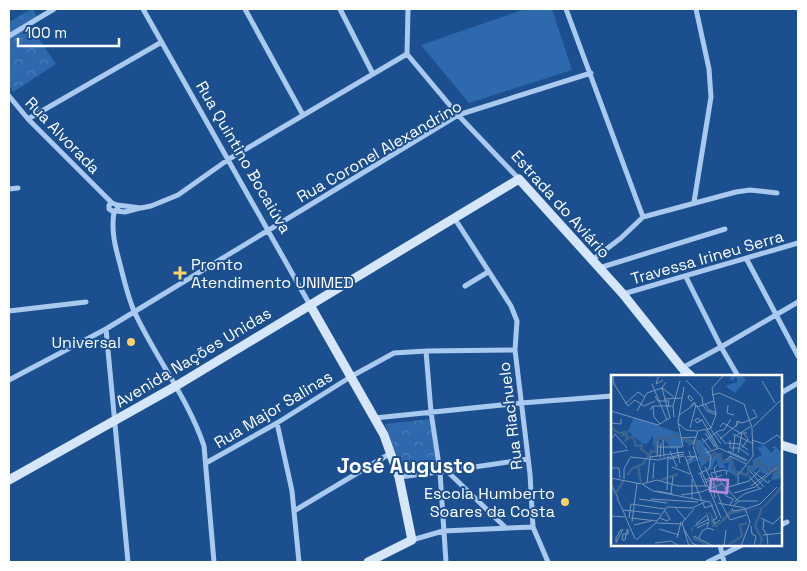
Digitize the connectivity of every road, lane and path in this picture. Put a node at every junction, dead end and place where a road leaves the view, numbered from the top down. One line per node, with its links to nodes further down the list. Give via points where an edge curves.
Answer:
1 (54, 9): 8 (street)
2 (143, 9): 9 (street, Rua Quintino Bocaiúva)
3 (245, 9): 14 (street)
4 (340, 9): 12 (street)
5 (408, 9): 10 (street)
6 (566, 9): 11 (street)
7 (696, 9): 22 (street, via 711,96)
8 (9, 36)
9 (160, 43): 16 (street); 17 (street, Rua Quintino Bocaiúva)
10 (407, 54): 12 (street); 15 (street, Estrada do Aviário)
11 (591, 73): 15 (street, Rua Coronel Alexandrino); 24 (street)
12 (373, 74): 14 (street)
13 (9, 96): 16 (street, Rua Alvorada)
14 (303, 115): 17 (street)
15 (458, 115): 18 (street, Estrada do Aviário); 27 (street, Rua Coronel Alexandrino)
16 (28, 119): 23 (street, Rua Alvorada)
17 (229, 159): 23 (street, via 178,194 151,206); 27 (street, Rua Quintino Bocaiúva)
18 (519, 179): 25 (street, Avenida Nações Unidas); 30 (street, Estrada do Aviário)
19 (18, 188): 20 (street)
20 (9, 189)
21 (777, 193): 22 (street, via 750,190)
22 (694, 202): 24 (street)
23 (113, 208): 40 (street, via 112,233)
24 (643, 217): 30 (street)
25 (455, 219): 32 (street, Rua Riachuelo); 38 (street, Avenida Nações Unidas)
26 (725, 229): 31 (street)
27 (268, 231): 38 (street, Rua Quintino Bocaiúva); 40 (street, Rua Coronel Alexandrino)
28 (798, 243): 29 (street, Travessa Irineu Serra)
29 (746, 258): 33 (street, Travessa Irineu Serra); 41 (street)
30 (592, 260): 31 (street, Estrada do Aviário)
31 (599, 269): 35 (street, Estrada do Aviário)
32 (488, 272): 34 (street); 45 (street, Rua Riachuelo, via 517,321)
33 (686, 277): 35 (street, Travessa Irineu Serra); 43 (street)
34 (465, 286)
35 (622, 294): 47 (street, Estrada do Aviário)
36 (86, 302): 39 (street)
37 (798, 302): 41 (street)
38 (310, 305): 49 (street, Rua Quintino Bocaiúva); 52 (street, Avenida Nações Unidas)
39 (9, 311)
40 (134, 311): 42 (street, Rua Coronel Alexandrino); 52 (street)
41 (776, 316): 43 (street); 46 (street)
42 (106, 329): 50 (street, Rua Coronel Alexandrino); 58 (street)
43 (721, 347): 47 (street); 48 (street)
44 (426, 350): 45 (street, Rua Major Salinas); 49 (street, Rua Major Salinas, via 394,353); 56 (street)
45 (515, 350): 55 (street, Rua Riachuelo)
46 (798, 356)
47 (682, 372)
48 (737, 375)
49 (352, 376): 57 (street, Rua Quintino Bocaiúva); 59 (street, Rua Major Salinas)
50 (9, 380)
51 (798, 383): 53 (street)
52 (176, 386): 58 (street, Avenida Nações Unidas); 64 (street, via 199,430)
53 (782, 392)
54 (611, 396): 55 (street)
55 (521, 402): 56 (street); 63 (street, Rua Riachuelo)
56 (431, 412): 57 (street); 66 (street)
57 (374, 418): 62 (street, Rua Quintino Bocaiúva)
58 (114, 421): 68 (street, Avenida Nações Unidas); 79 (street)
59 (276, 423): 64 (street, Rua Major Salinas); 69 (street, via 288,466)
60 (782, 445): 61 (street)
61 (798, 450)
62 (391, 454): 67 (street, Rua Quintino Bocaiúva); 69 (street)
63 (528, 459): 65 (street); 72 (street, Rua Riachuelo)
64 (206, 463): 80 (street)
65 (447, 471): 66 (street); 73 (street)
66 (440, 472): 67 (street); 74 (street)
67 (399, 477): 75 (street, Rua Quintino Bocaiúva)
68 (9, 480)
69 (294, 511): 81 (street)
70 (787, 522): 71 (street)
71 (782, 524)
72 (533, 526): 73 (street); 84 (street, Rua Riachuelo)
73 (506, 528): 74 (street)
74 (444, 531): 75 (street); 83 (street)
75 (412, 540): 82 (street)
76 (720, 546): 78 (street)
77 (740, 546): 78 (street)
78 (722, 555): 85 (street); 86 (street)
79 (128, 562)
80 (214, 562)
81 (299, 562)
82 (368, 562)
83 (446, 562)
84 (548, 562)
85 (708, 562)
86 (724, 562)

